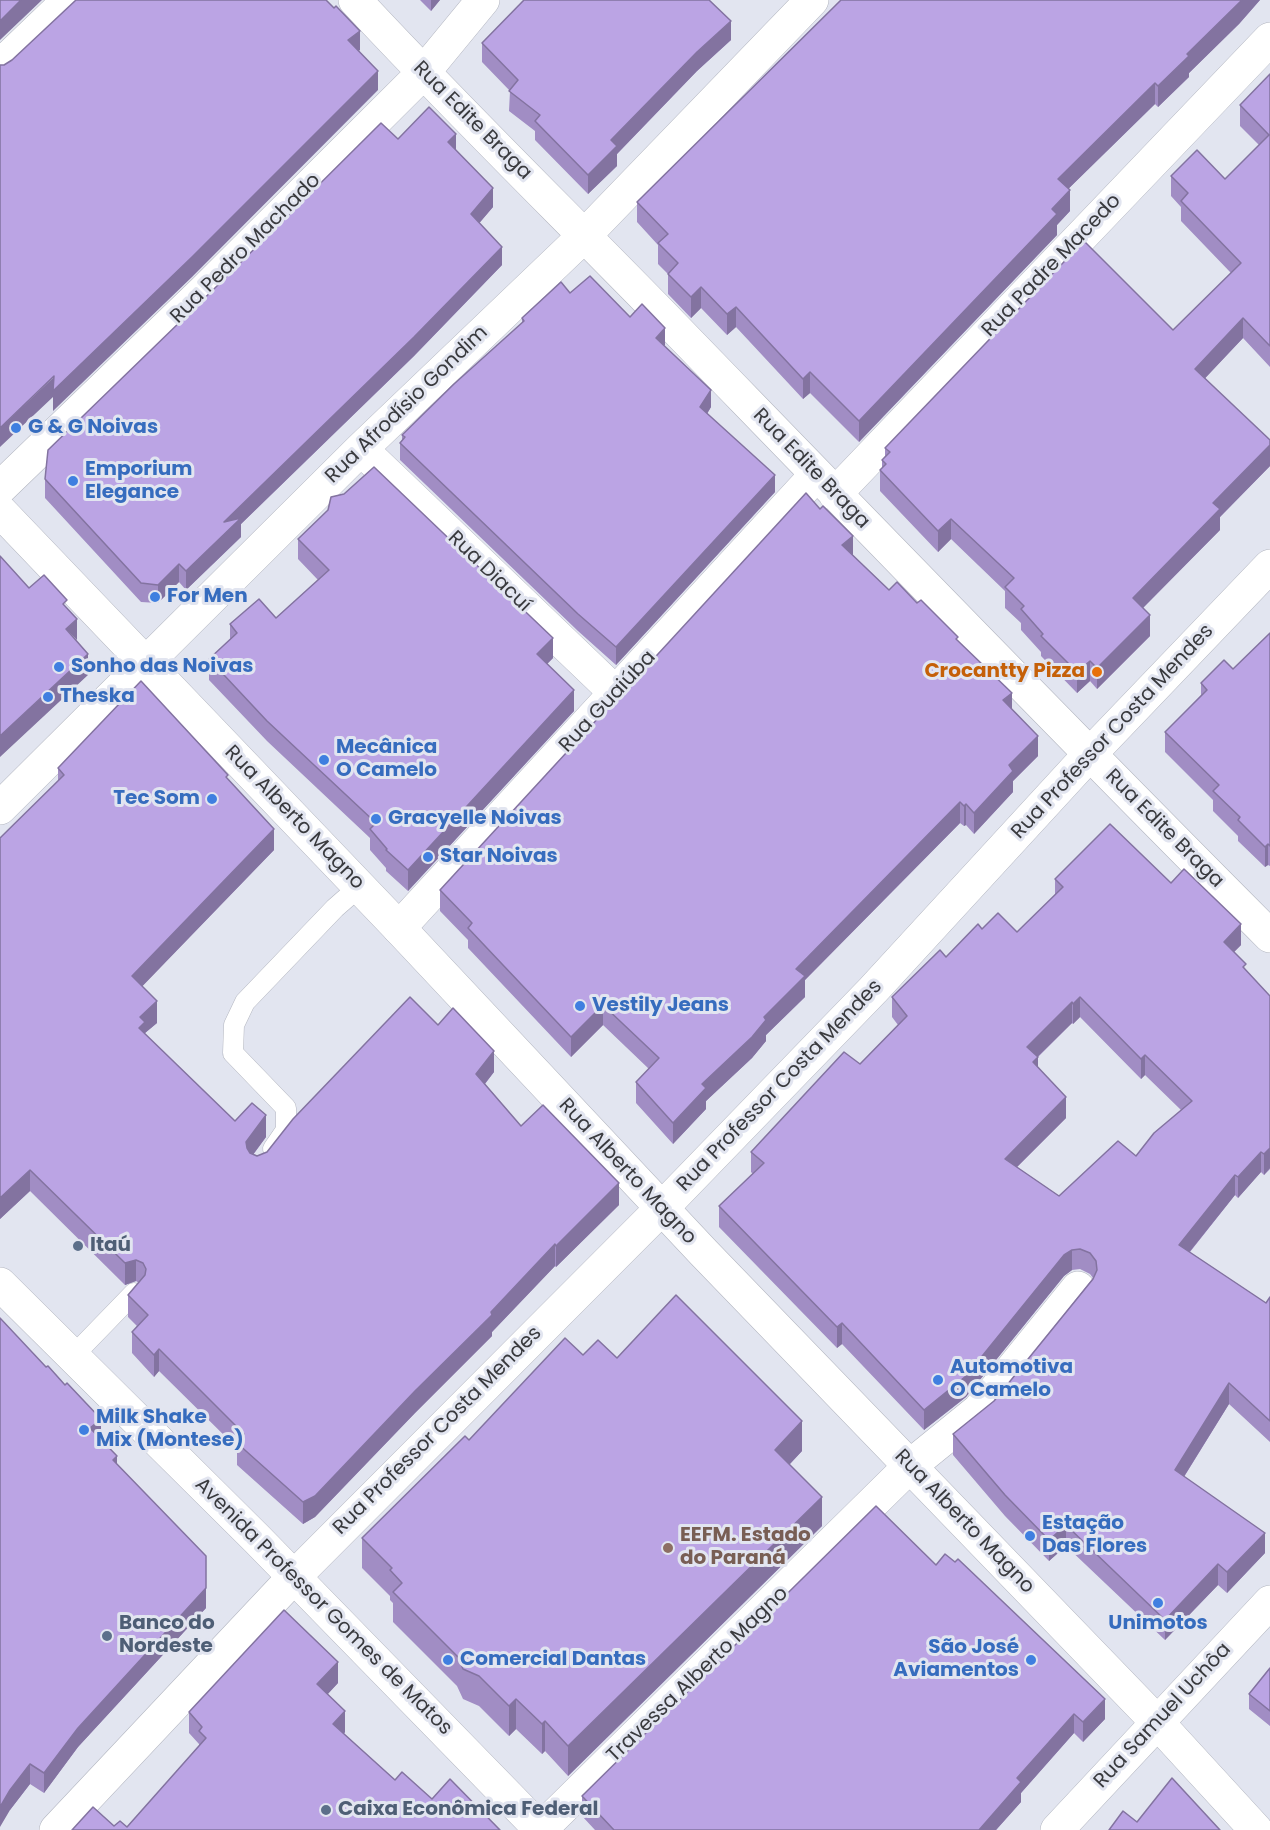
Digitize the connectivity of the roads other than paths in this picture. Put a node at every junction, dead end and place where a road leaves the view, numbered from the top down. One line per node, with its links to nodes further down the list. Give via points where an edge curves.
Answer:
1 (69, 0): 6 (street)
2 (355, 0): 7 (street, Rua Edite Braga)
3 (483, 0): 7 (street, Rua Pedro Machado)
4 (812, 0): 8 (street, Rua Afrodísio Gondim)
5 (1270, 39): 10 (street, Rua Padre Macedo)
6 (0, 66)
7 (423, 73): 8 (street, Rua Edite Braga); 11 (street, Rua Pedro Machado)
8 (585, 235): 9 (street, Rua Afrodísio Gondim); 10 (street, Rua Edite Braga)
9 (361, 449): 14 (street, Rua Afrodísio Gondim); 15 (street, Rua Diacuí)
10 (826, 484): 15 (street, Rua Guaiúba); 16 (street, Rua Edite Braga)
11 (0, 488)
12 (0, 511): 14 (street, Rua Alberto Magno)
13 (1270, 566): 16 (street, Rua Professor Costa Mendes)
14 (145, 662): 17 (street, Rua Afrodísio Gondim); 18 (street, Rua Alberto Magno)
15 (617, 694): 19 (street, Rua Guaiúba)
16 (1089, 755): 20 (street, Rua Edite Braga); 22 (street, Rua Professor Costa Mendes, via 873,990)
17 (0, 808)
18 (358, 886): 19 (street, Rua Alberto Magno); 21 (lane, via 245,1002 234,1025 233,1053 286,1108 286,1130)
19 (399, 928): 22 (street, Rua Alberto Magno)
20 (1270, 936)
21 (258, 1166)
22 (662, 1208): 27 (street, Rua Alberto Magno); 28 (street, Rua Professor Costa Mendes)
23 (0, 1284): 26 (street, Avenida Professor Gomes de Matos)
24 (1078, 1288): 27 (street, Travessa Alberto Magno, via 979,1410)
25 (134, 1293): 26 (lane)
26 (73, 1356): 28 (street, Avenida Professor Gomes de Matos)
27 (910, 1466): 30 (street, Rua Alberto Magno); 32 (street, Travessa Alberto Magno)
28 (293, 1578): 31 (street, Rua Professor Costa Mendes); 32 (street, Avenida Professor Gomes de Matos)
29 (1270, 1602): 30 (street, Rua Samuel Uchôa)
30 (1157, 1722): 33 (street, Rua Samuel Uchôa); 34 (street, Rua Alberto Magno)
31 (56, 1830)
32 (541, 1830)
33 (1057, 1830)
34 (1256, 1830)

